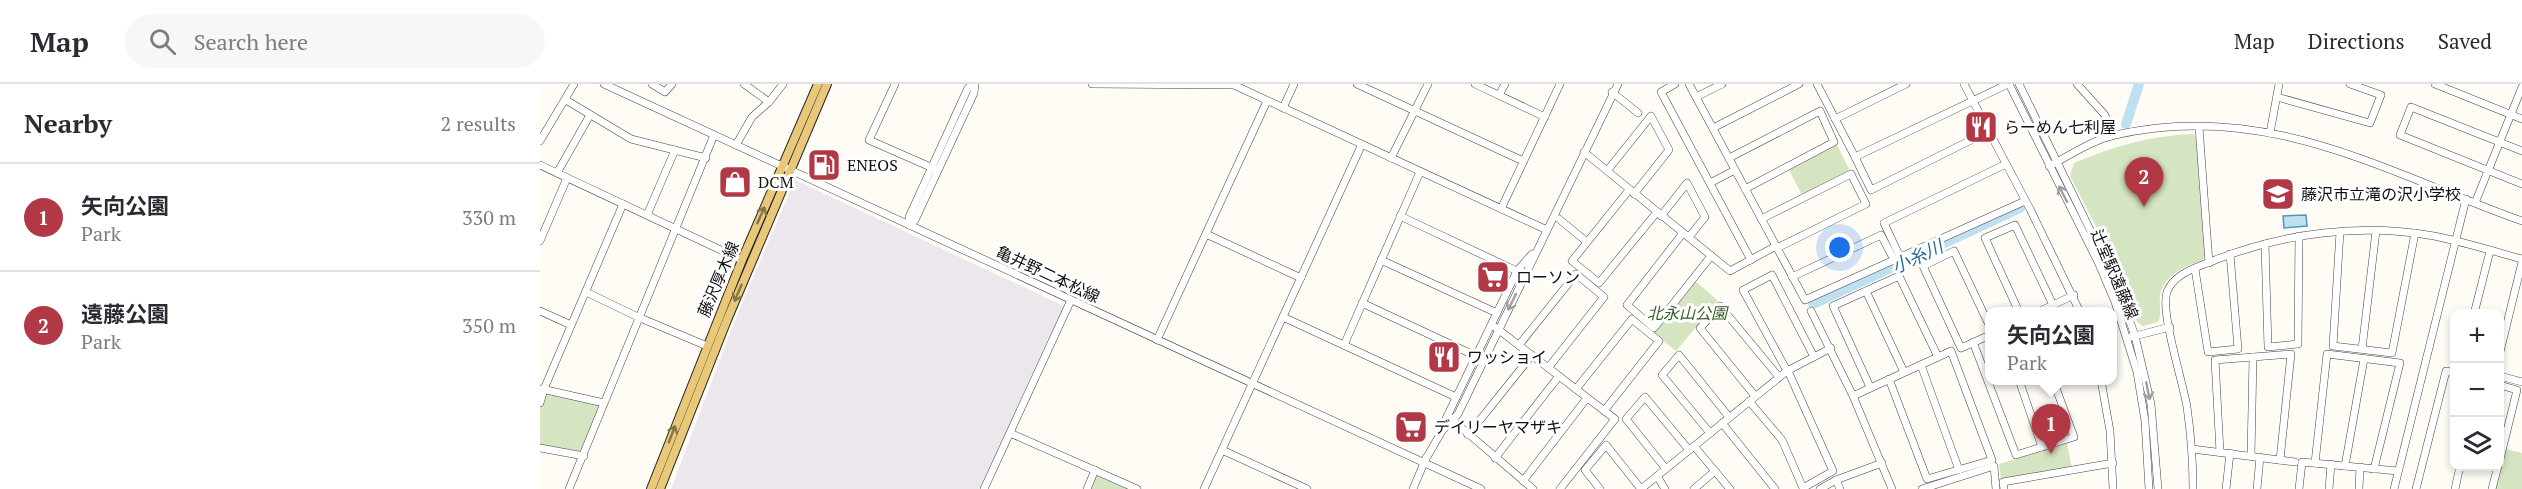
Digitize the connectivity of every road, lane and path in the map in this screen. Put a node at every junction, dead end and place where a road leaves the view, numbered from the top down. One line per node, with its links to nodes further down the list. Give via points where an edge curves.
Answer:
1 (574, 84): 41 (street)
2 (604, 84): 57 (street, 亀井野二本松線)
3 (652, 84): 4 (street, via 665,92)
4 (672, 84)
5 (744, 84): 44 (street)
6 (783, 84): 44 (street)
7 (818, 84): 74 (main road, 藤沢厚木線)
8 (827, 84): 74 (main road, 藤沢厚木線)
9 (895, 84): 75 (street, via 869,140)
10 (974, 84): 75 (street, via 968,88)
11 (1092, 84): 12 (street)
12 (1118, 84): 13 (street)
13 (1180, 84): 35 (street)
14 (1294, 84): 46 (street)
15 (1357, 84): 47 (street)
16 (1428, 84): 47 (street)
17 (1475, 84): 38 (street)
18 (1505, 84): 38 (street)
19 (1560, 84): 50 (street)
20 (1618, 84): 37 (street)
21 (1674, 84): 82 (street, via 1661,92)
22 (1689, 84): 39 (street)
23 (1722, 84): 39 (street)
24 (1799, 84): 54 (street)
25 (1817, 84): 51 (street)
26 (1906, 84): 51 (street)
27 (1964, 84): 43 (street)
28 (2009, 84): 43 (street); 72 (street, 辻堂駅遠藤線)
29 (2019, 84): 72 (street, 辻堂駅遠藤線)
30 (2077, 84): 58 (street, via 2105,115)
31 (2279, 84): 40 (street)
32 (2350, 84): 40 (street, via 2381,95 2370,123)
33 (2435, 84): 48 (street)
34 (2516, 84): 36 (street)
35 (1235, 85): 42 (street)
36 (2522, 87): 48 (street)
37 (1612, 92): 45 (street); 65 (street)
38 (1499, 95): 50 (street)
39 (1696, 97): 54 (street)
40 (2277, 97): 56 (street)
41 (566, 100): 49 (street); 59 (street)
42 (1267, 101): 46 (street); 102 (street)
43 (1973, 101): 55 (street); 69 (street)
44 (769, 102): 62 (street, via 752,117)
45 (1635, 107)
46 (1283, 108): 61 (street)
47 (1415, 111): 67 (street); 70 (street)
48 (2511, 114): 52 (street); 60 (street)
49 (590, 116): 63 (street, via 631,139); 80 (street)
50 (1545, 117): 70 (street)
51 (1835, 119): 69 (street)
52 (2522, 119)
53 (2199, 127): 56 (street); 58 (street, via 2159,128); 119 (street)
54 (1713, 128): 68 (street)
55 (1989, 131): 69 (street, via 1871,190); 71 (street)
56 (2270, 133): 86 (street, via 2348,153)
57 (714, 135): 62 (street, 亀井野二本松線); 66 (street)
58 (2112, 136): 72 (street)
59 (540, 141)
60 (2500, 142): 64 (street); 77 (street); 77 (street, via 2411,107 2400,135)
61 (1362, 144): 67 (street); 123 (street)
62 (736, 146): 74 (street, 亀井野二本松線)
63 (675, 150): 66 (street); 92 (street)
64 (2522, 151)
65 (1584, 152): 78 (street); 99 (street)
66 (706, 158): 98 (street)
67 (1391, 158): 79 (street)
68 (1729, 158): 76 (street); 84 (street, via 1820,111 1834,142)
69 (1855, 158)
70 (1523, 161): 90 (street)
71 (2006, 164): 87 (street); 114 (street, via 1884,223)
72 (2052, 164): 133 (street, 辻堂駅遠藤線, one-way to 72); 148 (street, 辻堂駅遠藤線, via 2118,287)
73 (540, 165): 80 (street)
74 (786, 168): 97 (street, 亀井野二本松線); 115 (main road, 藤沢厚木線, one-way to 74); 231 (main road, 藤沢厚木線, one-way to 231)
75 (935, 169): 97 (street, via 909,217)
76 (1735, 170): 82 (street); 84 (street)
77 (2489, 170): 83 (street); 88 (street)
78 (1606, 171): 85 (street); 85 (street, via 1651,116 1669,150)
79 (1420, 172): 90 (street); 93 (street)
80 (557, 173): 81 (street)
81 (567, 178): 89 (street); 106 (street)
82 (1710, 183): 117 (street)
83 (2522, 184)
84 (1745, 189): 95 (street)
85 (1631, 192): 91 (street); 108 (street)
86 (2466, 200): 88 (street); 107 (street)
87 (2025, 201): 114 (street); 126 (street)
88 (2475, 203): 96 (street)
89 (623, 204): 92 (street); 125 (street)
90 (1501, 209): 99 (street)
91 (1659, 214): 104 (street); 104 (street, via 1687,183 1706,217); 108 (street, via 1599,283 1572,261)
92 (647, 215): 98 (street)
93 (1400, 216): 116 (street); 121 (street)
94 (1559, 219): 108 (street)
95 (1761, 219): 110 (street); 110 (street, via 1851,174 1866,204)
96 (2522, 221)
97 (909, 225): 127 (street, 亀井野二本松線)
98 (675, 229): 115 (street); 139 (street)
99 (1547, 230): 121 (street); 145 (street, one-way to 145)
100 (2376, 231): 101 (street); 103 (street); 156 (street)
101 (2340, 232): 105 (street); 156 (street, via 2333,346)
102 (1206, 234): 123 (street); 150 (street)
103 (2415, 234): 107 (street); 156 (street, via 2392,353)
104 (1686, 235): 113 (street); 113 (street, via 1627,305 1654,327)
105 (2300, 236): 109 (street); 109 (street, via 2298,344 2268,347)
106 (540, 241)
107 (2455, 241): 111 (street); 222 (street)
108 (1587, 242)
109 (2265, 244): 112 (street)
110 (1776, 247): 117 (street); 122 (street)
111 (2490, 250): 118 (street); 134 (street)
112 (2230, 254): 119 (street); 120 (street, via 2238,349 2208,352)
113 (1711, 256): 117 (street, via 1730,271)
114 (1897, 258): 122 (street, via 1881,235); 122 (street, via 1804,300)
115 (742, 260): 154 (main road, 藤沢厚木線)
116 (1381, 260): 128 (street); 138 (street)
117 (1751, 260)
118 (2522, 261): 146 (street)
119 (2209, 263): 120 (street)
120 (2195, 269): 144 (street, via 2177,278 2167,292)
121 (1517, 271): 138 (street)
122 (1792, 277)
123 (1301, 278): 140 (street)
124 (1866, 291): 160 (street, via 1899,276); 166 (street); 180 (street, via 1833,306)
125 (586, 292): 139 (street); 142 (street)
126 (2074, 295): 129 (street); 132 (street)
127 (1071, 300): 150 (street, 亀井野二本松線); 193 (street)
128 (1362, 303): 152 (street); 158 (street)
129 (2053, 305): 130 (street, via 2015,225 1985,238); 131 (street)
130 (2017, 307)
131 (2049, 307)
132 (2078, 307)
133 (2115, 307)
134 (2475, 309)
135 (540, 311): 142 (street)
136 (1811, 311): 155 (street)
137 (2117, 312): 149 (street, 辻堂駅遠藤線, one-way to 137)
138 (1497, 313): 143 (street)
139 (638, 317): 154 (street); 188 (street)
140 (1283, 317): 152 (street); 174 (street)
141 (1985, 318): 151 (street, via 1954,250 1923,266 1961,348)
142 (571, 325): 181 (street)
143 (1491, 325): 145 (street); 158 (street)
144 (2170, 327): 148 (street); 200 (street)
145 (1499, 330): 153 (street); 191 (street)
146 (2504, 332)
147 (1985, 336): 151 (street)
148 (2136, 336): 149 (street); 256 (street, 辻堂駅遠藤線, one-way to 256, via 2151,404)
149 (2127, 338): 255 (street, 辻堂駅遠藤線, via 2145,420)
150 (1158, 340): 174 (street, 亀井野二本松線)
151 (1973, 342): 168 (street)
152 (1344, 345): 184 (street)
153 (1519, 345): 157 (street); 164 (street, via 1576,273 1604,297)
154 (706, 346): 230 (main road, 藤沢厚木線, one-way to 154)
155 (1831, 348): 159 (street); 183 (street)
156 (2362, 350)
157 (1532, 355): 164 (street); 195 (street)
158 (1476, 356): 184 (street)
159 (1815, 357): 165 (street); 165 (street, via 1772,275 1743,290)
160 (1938, 357): 163 (street); 220 (street, via 1952,351 1992,460)
161 (2253, 357): 202 (street, via 2215,360); 205 (street); 208 (street, via 2291,354)
162 (2364, 359): 212 (street, via 2327,354); 215 (street); 218 (street, via 2400,363)
163 (1921, 365): 166 (street); 220 (street)
164 (1548, 368): 169 (street)
165 (1787, 371): 170 (street); 186 (street, via 1833,471 1803,488 1782,440)
166 (1904, 372): 172 (street)
167 (2450, 372): 264 (street, via 2446,371)
168 (1985, 373)
169 (1559, 376): 182 (street); 207 (street)
170 (1779, 377): 186 (street); 186 (street, via 1720,306 1700,328)
171 (2504, 377): 173 (street)
172 (1889, 379): 180 (street); 220 (street, via 1927,479)
173 (2522, 382)
174 (1252, 383): 201 (street); 209 (street, 亀井野二本松線)
175 (1990, 385): 198 (street, via 2016,454)
176 (2020, 385): 198 (street)
177 (2054, 385): 198 (street, via 2074,437)
178 (2102, 385): 213 (street)
179 (2504, 386): 196 (street, via 2517,390)
180 (1870, 387): 183 (street)
181 (542, 389): 187 (street); 188 (street)
182 (1576, 389): 185 (street); 189 (street, via 1632,319 1659,341)
183 (1853, 396): 211 (street)
184 (1456, 398): 191 (street)
185 (1587, 398): 189 (street); 228 (street)
186 (1752, 399): 190 (street)
187 (540, 403)
188 (604, 403): 204 (street)
189 (1604, 411): 241 (street, via 1615,419)
190 (1730, 417): 192 (street); 194 (street, via 1679,355 1662,375)
191 (1450, 418): 195 (street); 209 (street)
192 (1722, 423): 194 (street); 247 (street)
193 (1010, 433): 219 (street); 232 (street)
194 (1710, 433): 199 (street)
195 (1468, 435): 207 (street)
196 (2504, 440)
197 (540, 447): 204 (street)
198 (2042, 447)
199 (1692, 448): 217 (street); 217 (street, via 1645,397 1626,419); 221 (street)
200 (2192, 449): 202 (street); 257 (street)
201 (1222, 450): 226 (street); 235 (street)
202 (2220, 452): 203 (street)
203 (2230, 453): 205 (street); 258 (street)
204 (584, 456): 229 (street)
205 (2251, 456): 206 (street)
206 (2260, 457): 208 (street); 259 (street)
207 (1495, 458): 228 (street)
208 (2280, 460): 210 (street)
209 (1424, 462): 238 (street); 239 (street, 亀井野二本松線)
210 (2295, 462)
211 (1882, 463): 227 (street); 250 (street)
212 (2315, 463): 214 (street); 260 (street, via 2302,462)
213 (2113, 464): 253 (street, via 2003,482); 254 (street)
214 (2331, 464): 215 (street); 261 (street)
215 (2345, 466): 216 (street)
216 (2360, 467): 218 (street); 262 (street)
217 (1666, 469): 225 (street)
218 (2374, 469): 222 (street)
219 (1095, 470): 233 (street); 234 (street)
220 (1959, 470)
221 (1715, 471): 245 (street); 246 (street)
222 (2398, 471): 263 (street)
223 (2459, 471): 265 (street)
224 (2497, 471): 266 (street)
225 (1657, 476): 243 (street); 244 (street)
226 (1287, 480): 236 (street); 237 (street)
227 (1836, 480): 248 (street); 249 (street)
228 (1523, 482): 240 (street)
229 (568, 489)
230 (651, 489)
231 (660, 489)
232 (984, 489)
233 (1087, 489)
234 (1137, 489)
235 (1204, 489)
236 (1283, 489)
237 (1307, 489)
238 (1413, 489)
239 (1481, 489)
240 (1533, 489)
241 (1560, 489)
242 (1600, 489): 243 (street, via 1585,470 1606,446)
243 (1641, 489)
244 (1665, 489)
245 (1694, 489)
246 (1730, 489)
247 (1775, 489)
248 (1820, 489)
249 (1840, 489)
250 (1892, 489)
251 (1922, 489): 252 (street, via 1994,466)
252 (1996, 489)
253 (2004, 489)
254 (2113, 489)
255 (2149, 489)
256 (2158, 489)
257 (2193, 489)
258 (2226, 489)
259 (2257, 489)
260 (2299, 489)
261 (2329, 489)
262 (2359, 489)
263 (2394, 489)
264 (2416, 489)
265 (2455, 489)
266 (2492, 489)

